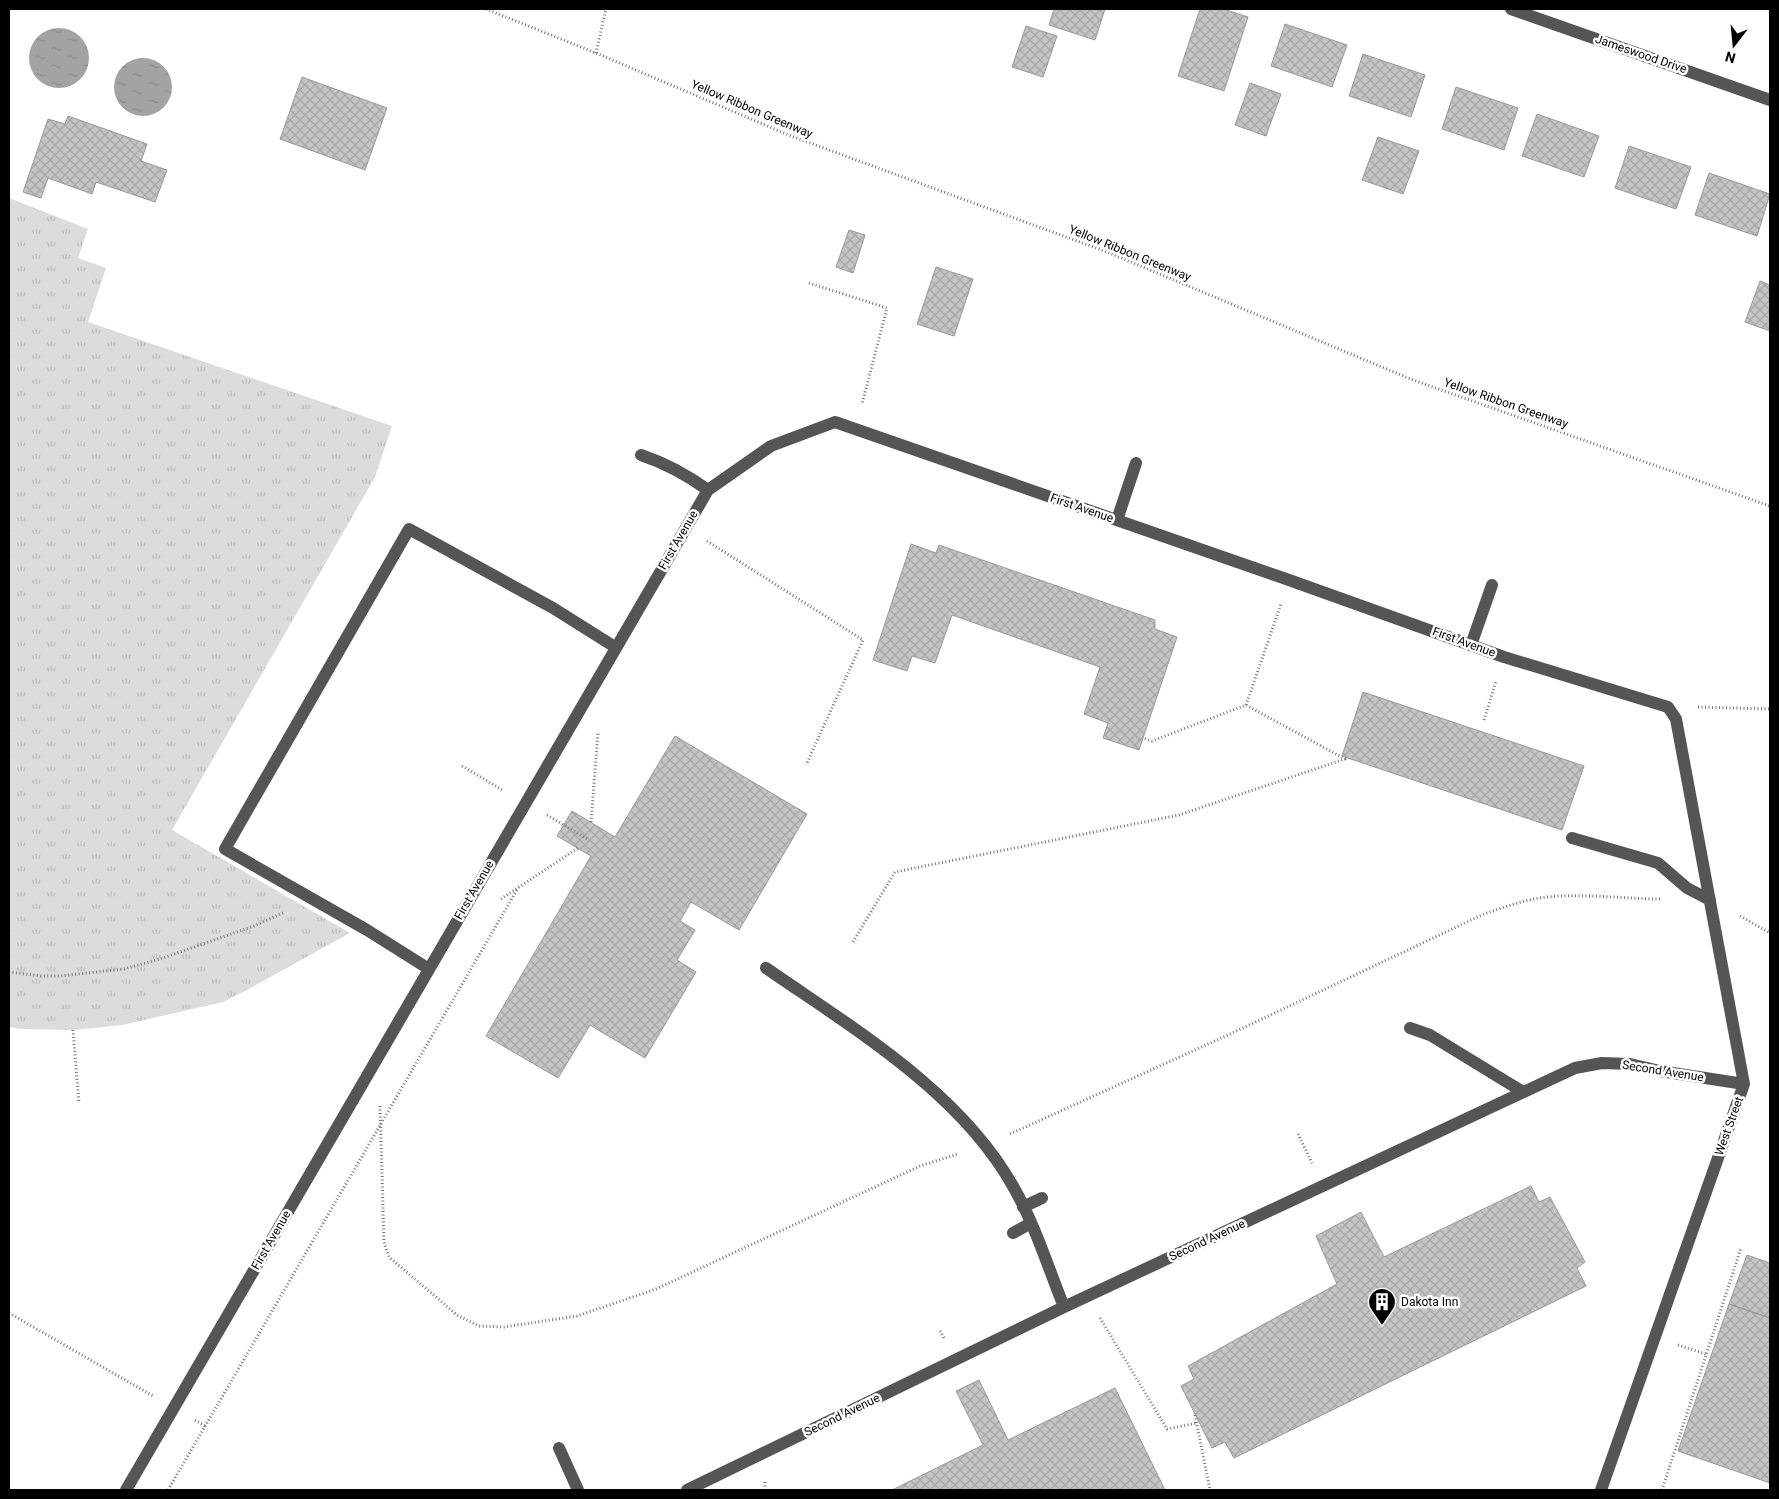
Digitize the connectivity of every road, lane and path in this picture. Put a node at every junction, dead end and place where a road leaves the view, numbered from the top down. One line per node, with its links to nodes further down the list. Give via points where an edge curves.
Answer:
1 (486, 9): 4 (path, Yellow Ribbon Greenway)
2 (606, 9): 4 (path)
3 (1511, 9): 5 (street, Jameswood Drive)
4 (596, 53): 11 (path, Yellow Ribbon Greenway, via 791,136 1107,252 1413,380)
5 (1770, 100)
6 (809, 283): 7 (path, via 887,308)
7 (856, 429): 10 (street, First Avenue, via 834,422 771,446); 12 (street, First Avenue)
8 (641, 455): 10 (street, via 689,477)
9 (1136, 463): 12 (street)
10 (708, 490): 13 (street, First Avenue)
11 (1770, 506)
12 (1117, 520): 14 (street, First Avenue)
13 (686, 527): 17 (street, First Avenue); 25 (path, via 864,640)
14 (1289, 580): 16 (street, First Avenue); 19 (path)
15 (1492, 585): 16 (street)
16 (1471, 645): 18 (street, First Avenue)
17 (615, 647): 35 (street, First Avenue); 35 (street, via 553,608 409,529 225,849 367,930)
18 (1504, 657): 20 (street, First Avenue); 22 (path)
19 (1246, 706): 24 (path, via 1152,742); 33 (path, via 1345,759 1179,815 895,872)
20 (1668, 706): 21 (path); 30 (street, West Street, via 1676,719)
21 (1770, 709)
22 (1484, 720)
23 (599, 724): 26 (path)
24 (1143, 738)
25 (806, 765)
26 (591, 822)
27 (1572, 838): 30 (street, via 1658,863 1687,888)
28 (578, 848): 29 (path)
29 (518, 888): 31 (path); 53 (path)
30 (1710, 900): 39 (street, West Street)
31 (495, 903)
32 (288, 911): 36 (path, via 246,929 124,969 60,976)
33 (853, 942)
34 (766, 968): 43 (street, via 886,1051 940,1097 985,1145)
35 (428, 969): 50 (street, First Avenue)
36 (9, 972)
37 (1410, 1028): 40 (street, via 1430,1035)
38 (73, 1030): 41 (path)
39 (1744, 1084): 40 (street, Second Avenue, via 1630,1064 1602,1064 1575,1068); 60 (street, West Street)
40 (1523, 1092): 47 (street, Second Avenue)
41 (79, 1102)
42 (1042, 1198): 43 (street)
43 (1023, 1207): 44 (street)
44 (1031, 1223): 45 (street); 48 (street)
45 (1013, 1232)
46 (1741, 1248): 61 (path)
47 (1087, 1296): 48 (street, Second Avenue); 52 (path, via 1167,1429)
48 (1064, 1307): 58 (street, Second Avenue)
49 (9, 1313): 50 (path)
50 (173, 1408): 53 (path); 55 (street, First Avenue)
51 (1195, 1415): 52 (path)
52 (1197, 1423): 59 (path)
53 (205, 1426): 56 (path)
54 (559, 1448): 57 (street)
55 (126, 1490)
56 (168, 1490)
57 (578, 1490)
58 (687, 1490)
59 (1210, 1490)
60 (1600, 1490)
61 (1662, 1490)

